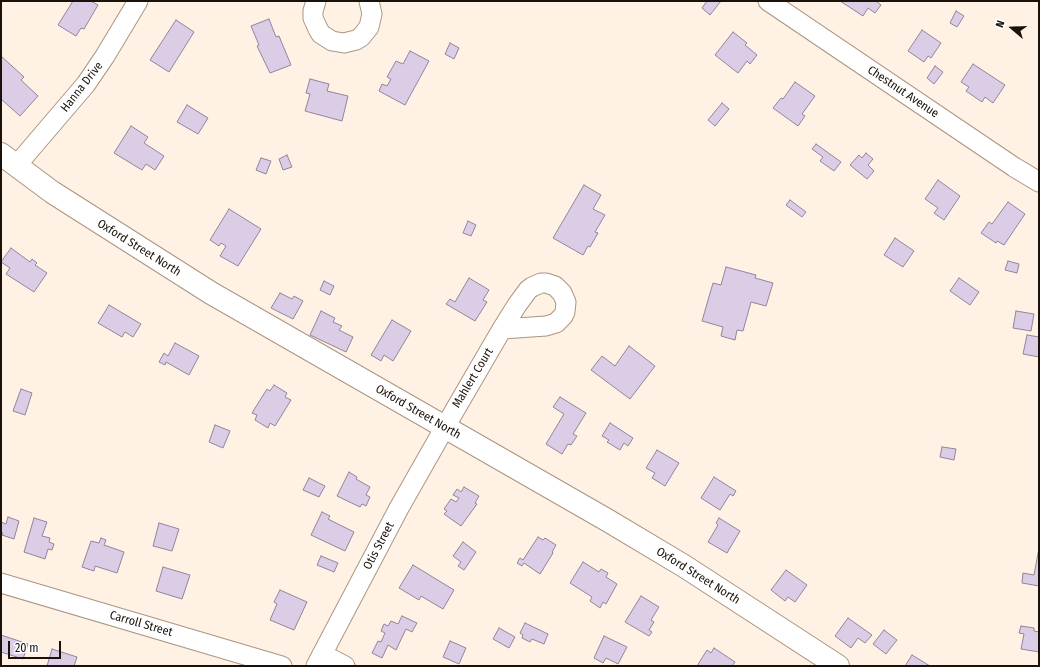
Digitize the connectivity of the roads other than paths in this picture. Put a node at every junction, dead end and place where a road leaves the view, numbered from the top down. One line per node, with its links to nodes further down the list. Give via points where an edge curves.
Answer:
1 (138, 1): 5 (street, Hanna Drive, via 86,84)
2 (316, 1): 3 (street, via 313,18 321,34 332,41 344,43 361,37 369,27 372,14)
3 (369, 1)
4 (768, 1): 6 (street, Chestnut Avenue)
5 (9, 160): 8 (street, Oxford Street North, via 52,192 205,290)
6 (1039, 182)
7 (502, 329): 8 (street, Mahlert Court)
8 (445, 426): 10 (street, Otis Street); 13 (street, Oxford Street North, via 678,562)
9 (1, 583): 11 (street, Carroll Street)
10 (319, 660): 12 (street)
11 (282, 666)
12 (345, 666)
13 (838, 666)

